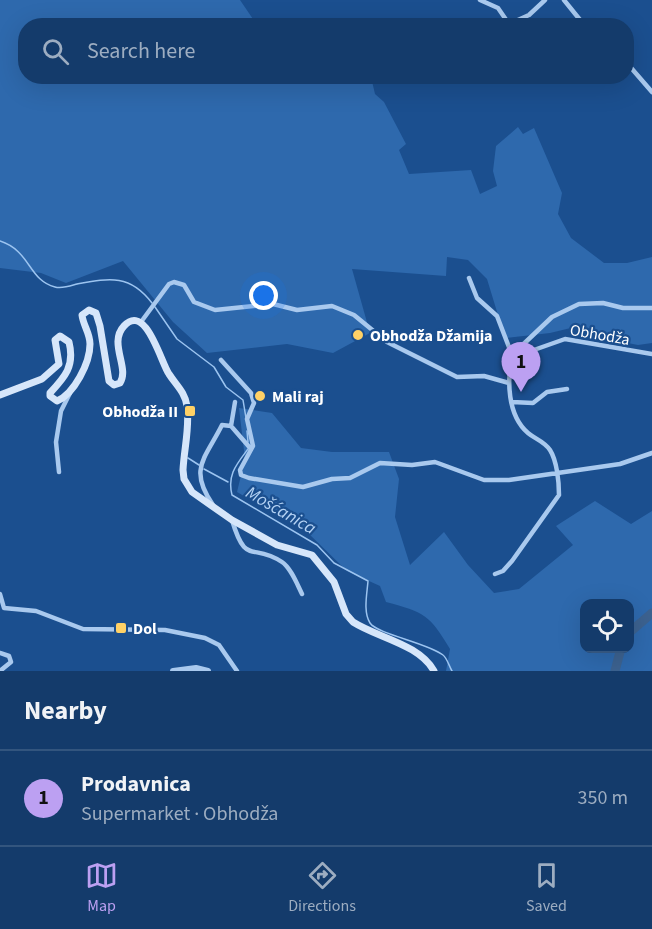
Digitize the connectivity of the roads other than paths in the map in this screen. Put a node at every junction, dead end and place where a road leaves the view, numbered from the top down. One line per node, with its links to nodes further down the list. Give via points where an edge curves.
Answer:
1 (480, 0): 4 (street, via 498,8)
2 (545, 0): 5 (street)
3 (564, 0): 6 (street)
4 (505, 18)
5 (522, 18)
6 (579, 18)
7 (634, 70): 8 (street)
8 (652, 92)
9 (469, 278): 14 (street, via 477,298 497,316)
10 (652, 308): 12 (street, via 579,304 552,317)
11 (141, 322): 16 (street, via 174,282 184,285 194,302 215,310 273,304 297,310 332,306 354,315 387,342 457,376 484,376); 18 (main road, via 123,327 118,345 123,378 114,385 107,376 98,317 92,311 84,313 89,354); 27 (main road, via 148,328 168,374 184,394 184,479 192,492)
12 (516, 350): 13 (street, Obhodža, via 531,351 565,339); 14 (street)
13 (652, 354)
14 (512, 355): 16 (street)
15 (221, 360): 23 (street, via 251,393 254,403 247,419 254,440)
16 (509, 383): 21 (street)
17 (567, 389): 21 (street, via 547,392 532,403)
18 (70, 392): 19 (main road, via 57,401 50,396 67,375 71,363 69,342 60,336 55,340 58,364 51,373); 25 (street, via 61,411 56,442)
19 (0, 395)
20 (235, 402): 22 (street)
21 (512, 402): 26 (street, via 518,423 549,449)
22 (231, 426): 23 (street); 27 (street, via 222,425 199,471 199,480)
23 (251, 449): 26 (street, via 241,475 303,487 350,478 387,462 439,462 483,480)
24 (652, 453): 26 (street, via 634,461)
25 (59, 472)
26 (556, 475): 29 (street, via 556,502 512,561)
27 (216, 509): 28 (main road)
28 (232, 520): 31 (street, via 239,543 249,551 282,562); 39 (main road, via 277,545 312,555 334,582 346,615 353,622 414,651)
29 (495, 574)
30 (0, 594): 32 (street)
31 (302, 594)
32 (4, 608): 33 (street); 38 (street, via 36,610 83,629 165,630 205,638 219,645)
33 (0, 613)
34 (0, 653): 35 (street, via 9,656 11,662)
35 (0, 671)
36 (173, 671): 37 (street)
37 (208, 671)
38 (237, 671)
39 (434, 671)

